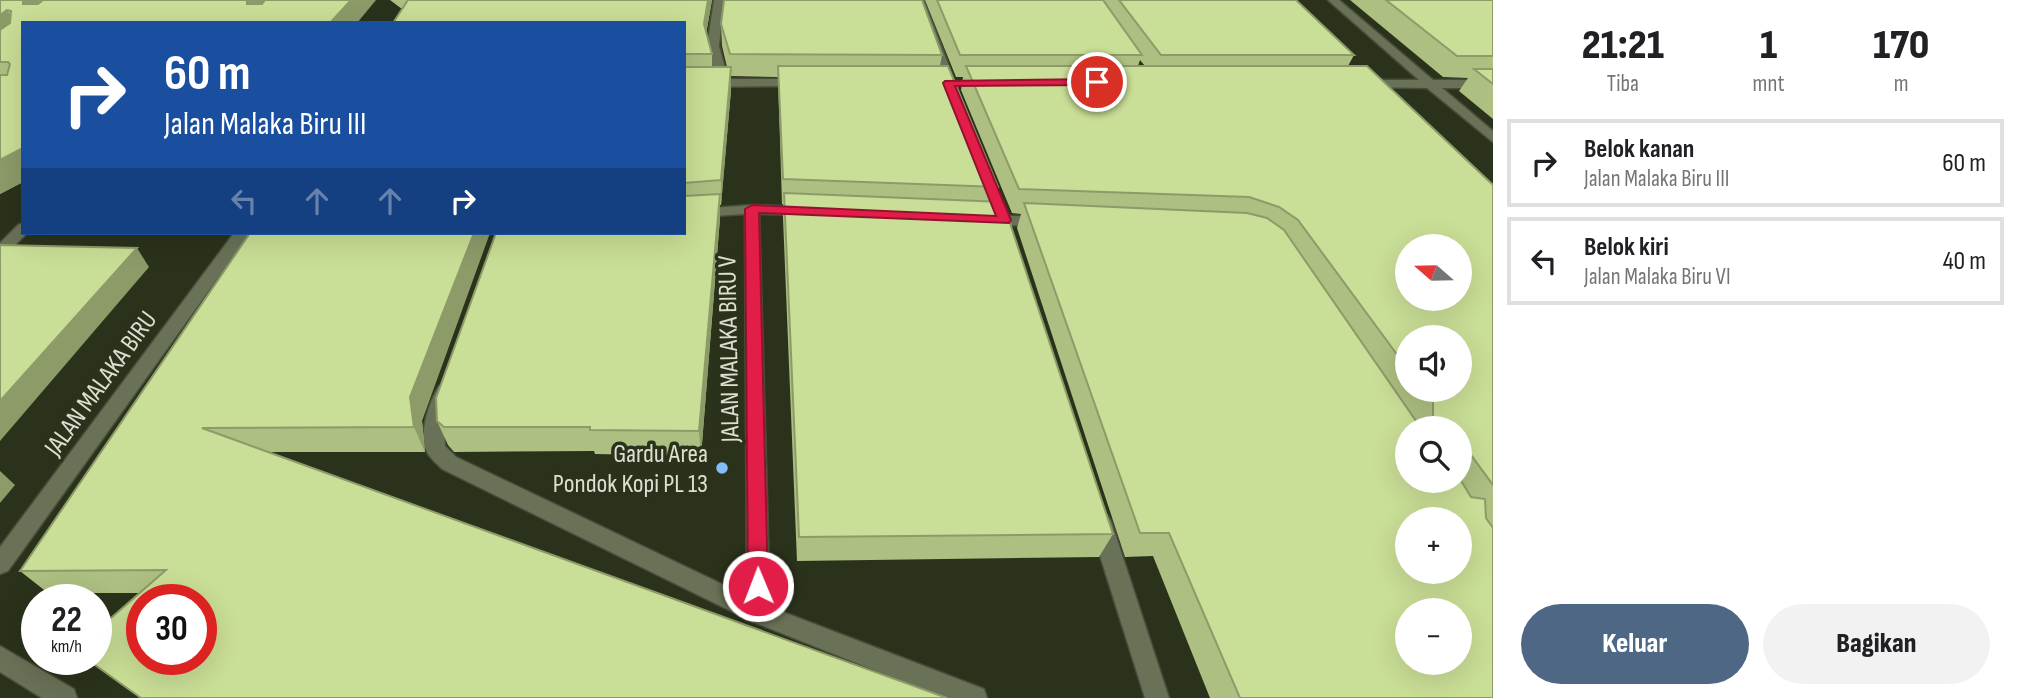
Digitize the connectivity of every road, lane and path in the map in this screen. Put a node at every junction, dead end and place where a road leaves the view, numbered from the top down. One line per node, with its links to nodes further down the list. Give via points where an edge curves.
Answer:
1 (719, 0): 6 (street, via 713,46)
2 (919, 0): 12 (street)
3 (1334, 0): 8 (street)
4 (1372, 79): 8 (street); 9 (street); 11 (street)
5 (686, 83): 6 (street)
6 (723, 83): 7 (street)
7 (816, 83)
8 (1427, 83): 10 (street); 13 (street)
9 (1349, 84)
10 (1493, 84)
11 (1396, 102)
12 (959, 108)
13 (1493, 138)
14 (752, 209): 15 (street); 16 (street); 27 (street, JALAN MALAKA BIRU V)
15 (818, 212)
16 (686, 214)
17 (964, 219): 18 (street)
18 (1060, 222)
19 (21, 227): 21 (street)
20 (21, 228): 23 (street)
21 (0, 232)
22 (241, 235): 26 (street, JALAN MALAKA BIRU)
23 (0, 252)
24 (452, 372): 27 (street, via 434,422 435,449 449,463)
25 (1093, 499): 31 (street)
26 (0, 564)
27 (758, 613): 30 (street)
28 (0, 659): 29 (street)
29 (65, 698)
30 (975, 698)
31 (1157, 698)

